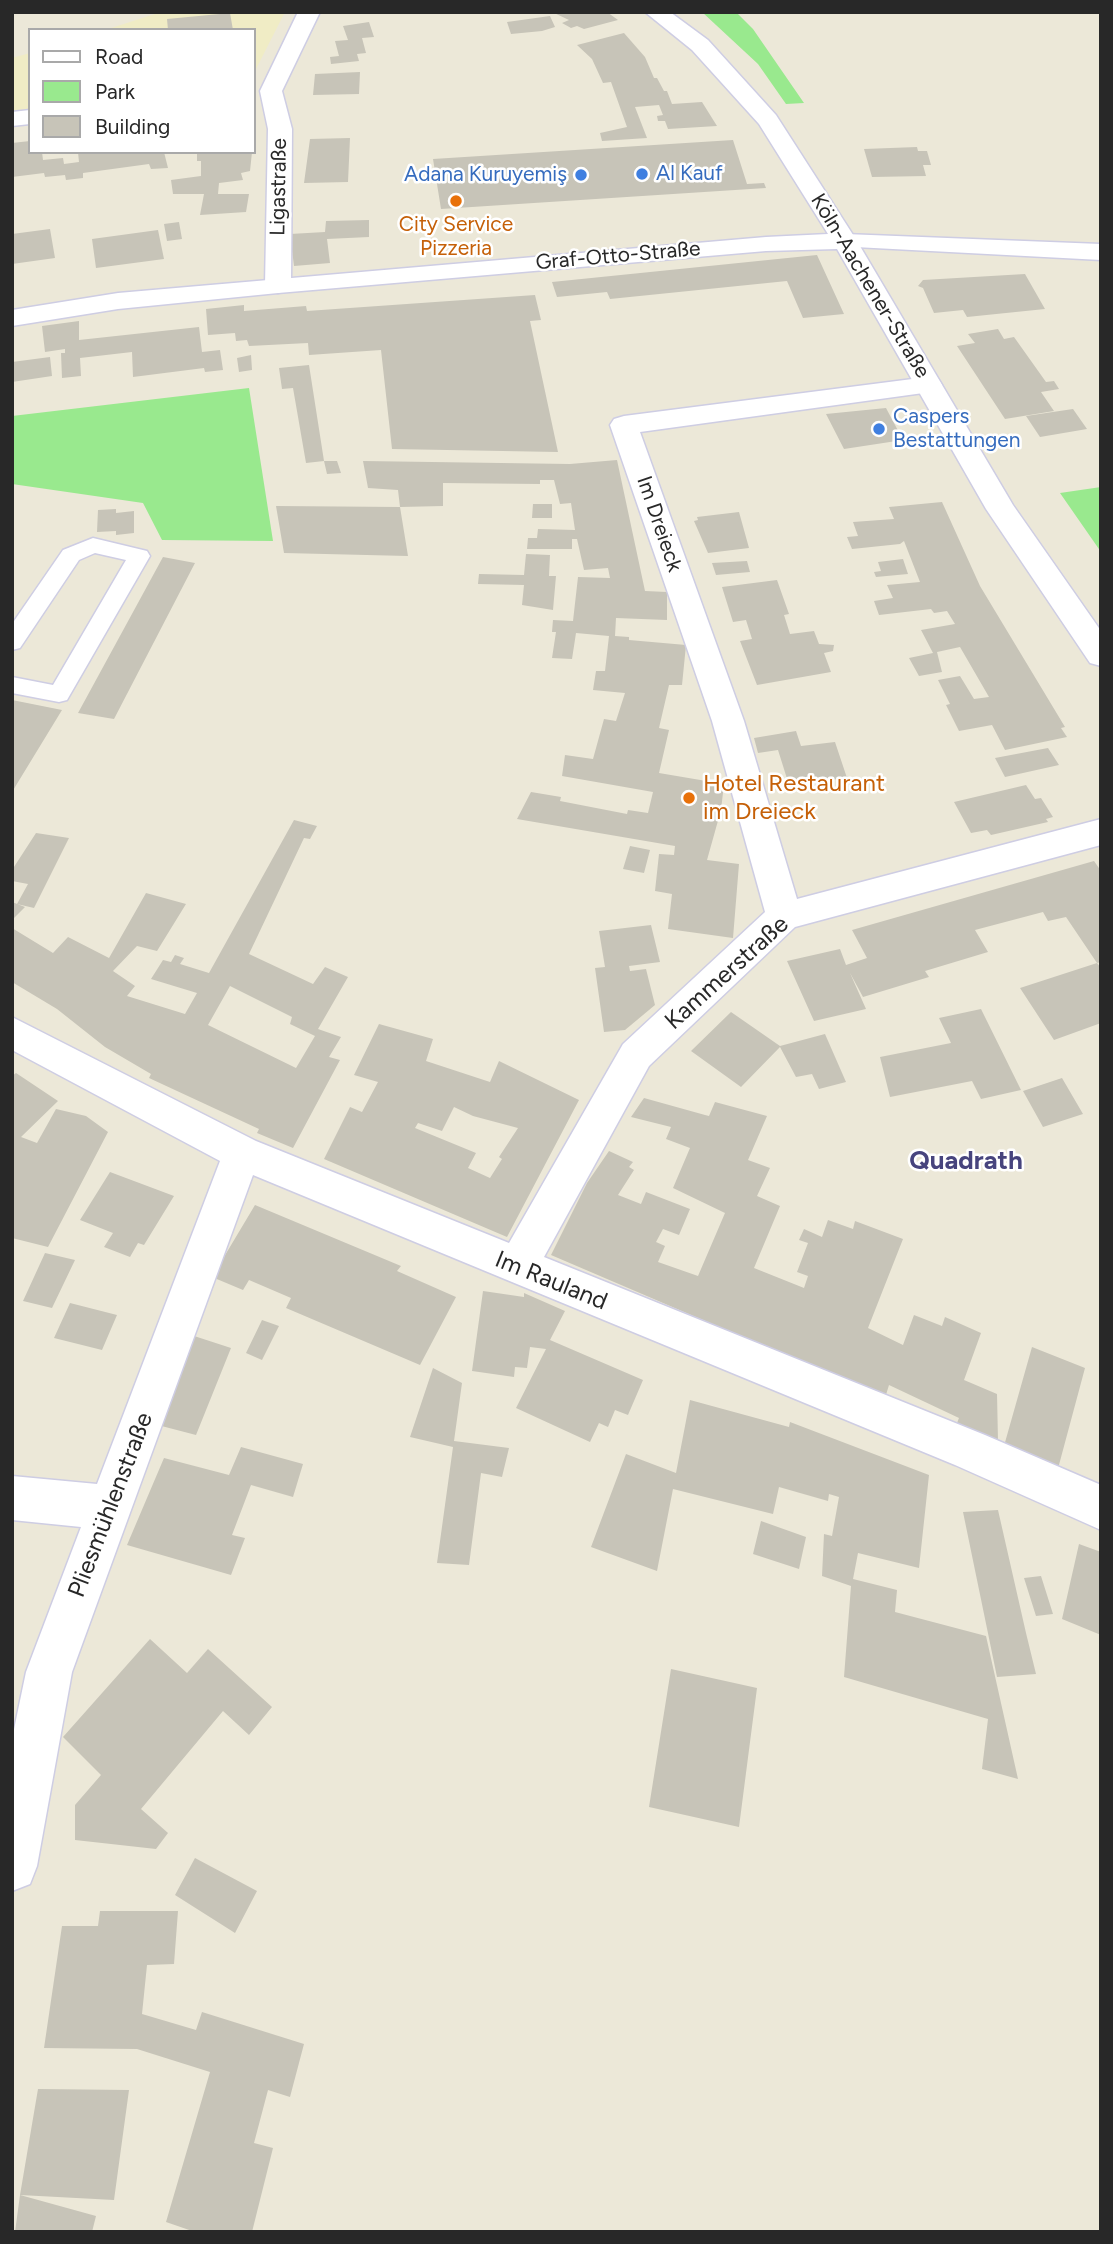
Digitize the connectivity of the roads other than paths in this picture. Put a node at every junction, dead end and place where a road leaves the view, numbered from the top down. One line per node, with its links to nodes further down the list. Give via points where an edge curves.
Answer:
1 (309, 12): 3 (street)
2 (656, 12): 4 (street, Köln-Aachener-Straße, via 700,45 768,120)
3 (263, 92): 6 (street, Ligastraße, via 280,130)
4 (845, 241): 5 (street, Graf-Otto-Straße); 6 (street, Graf-Otto-Straße); 8 (street, Köln-Aachener-Straße)
5 (1101, 251)
6 (278, 285): 7 (street, Graf-Otto-Straße, via 118,301)
7 (12, 318)
8 (928, 385): 10 (street, Köln-Aachener-Straße, via 1001,509); 13 (street, Im Dreieck, via 624,425 728,721)
9 (12, 642): 11 (lane, via 71,555 93,545 139,556 59,694)
10 (1101, 655)
11 (12, 685)
12 (1100, 833): 13 (street, Kammerstraße)
13 (784, 916): 16 (street, Kammerstraße, via 636,1055)
14 (12, 1032): 15 (street, Im Rauland)
15 (242, 1153): 16 (street, Im Rauland); 18 (street, Pliesmühlenstraße)
16 (517, 1267): 19 (street, Im Rauland, via 970,1450)
17 (12, 1498): 18 (street)
18 (111, 1508): 20 (street, Pliesmühlenstraße, via 49,1672)
19 (1101, 1508)
20 (12, 1866)

